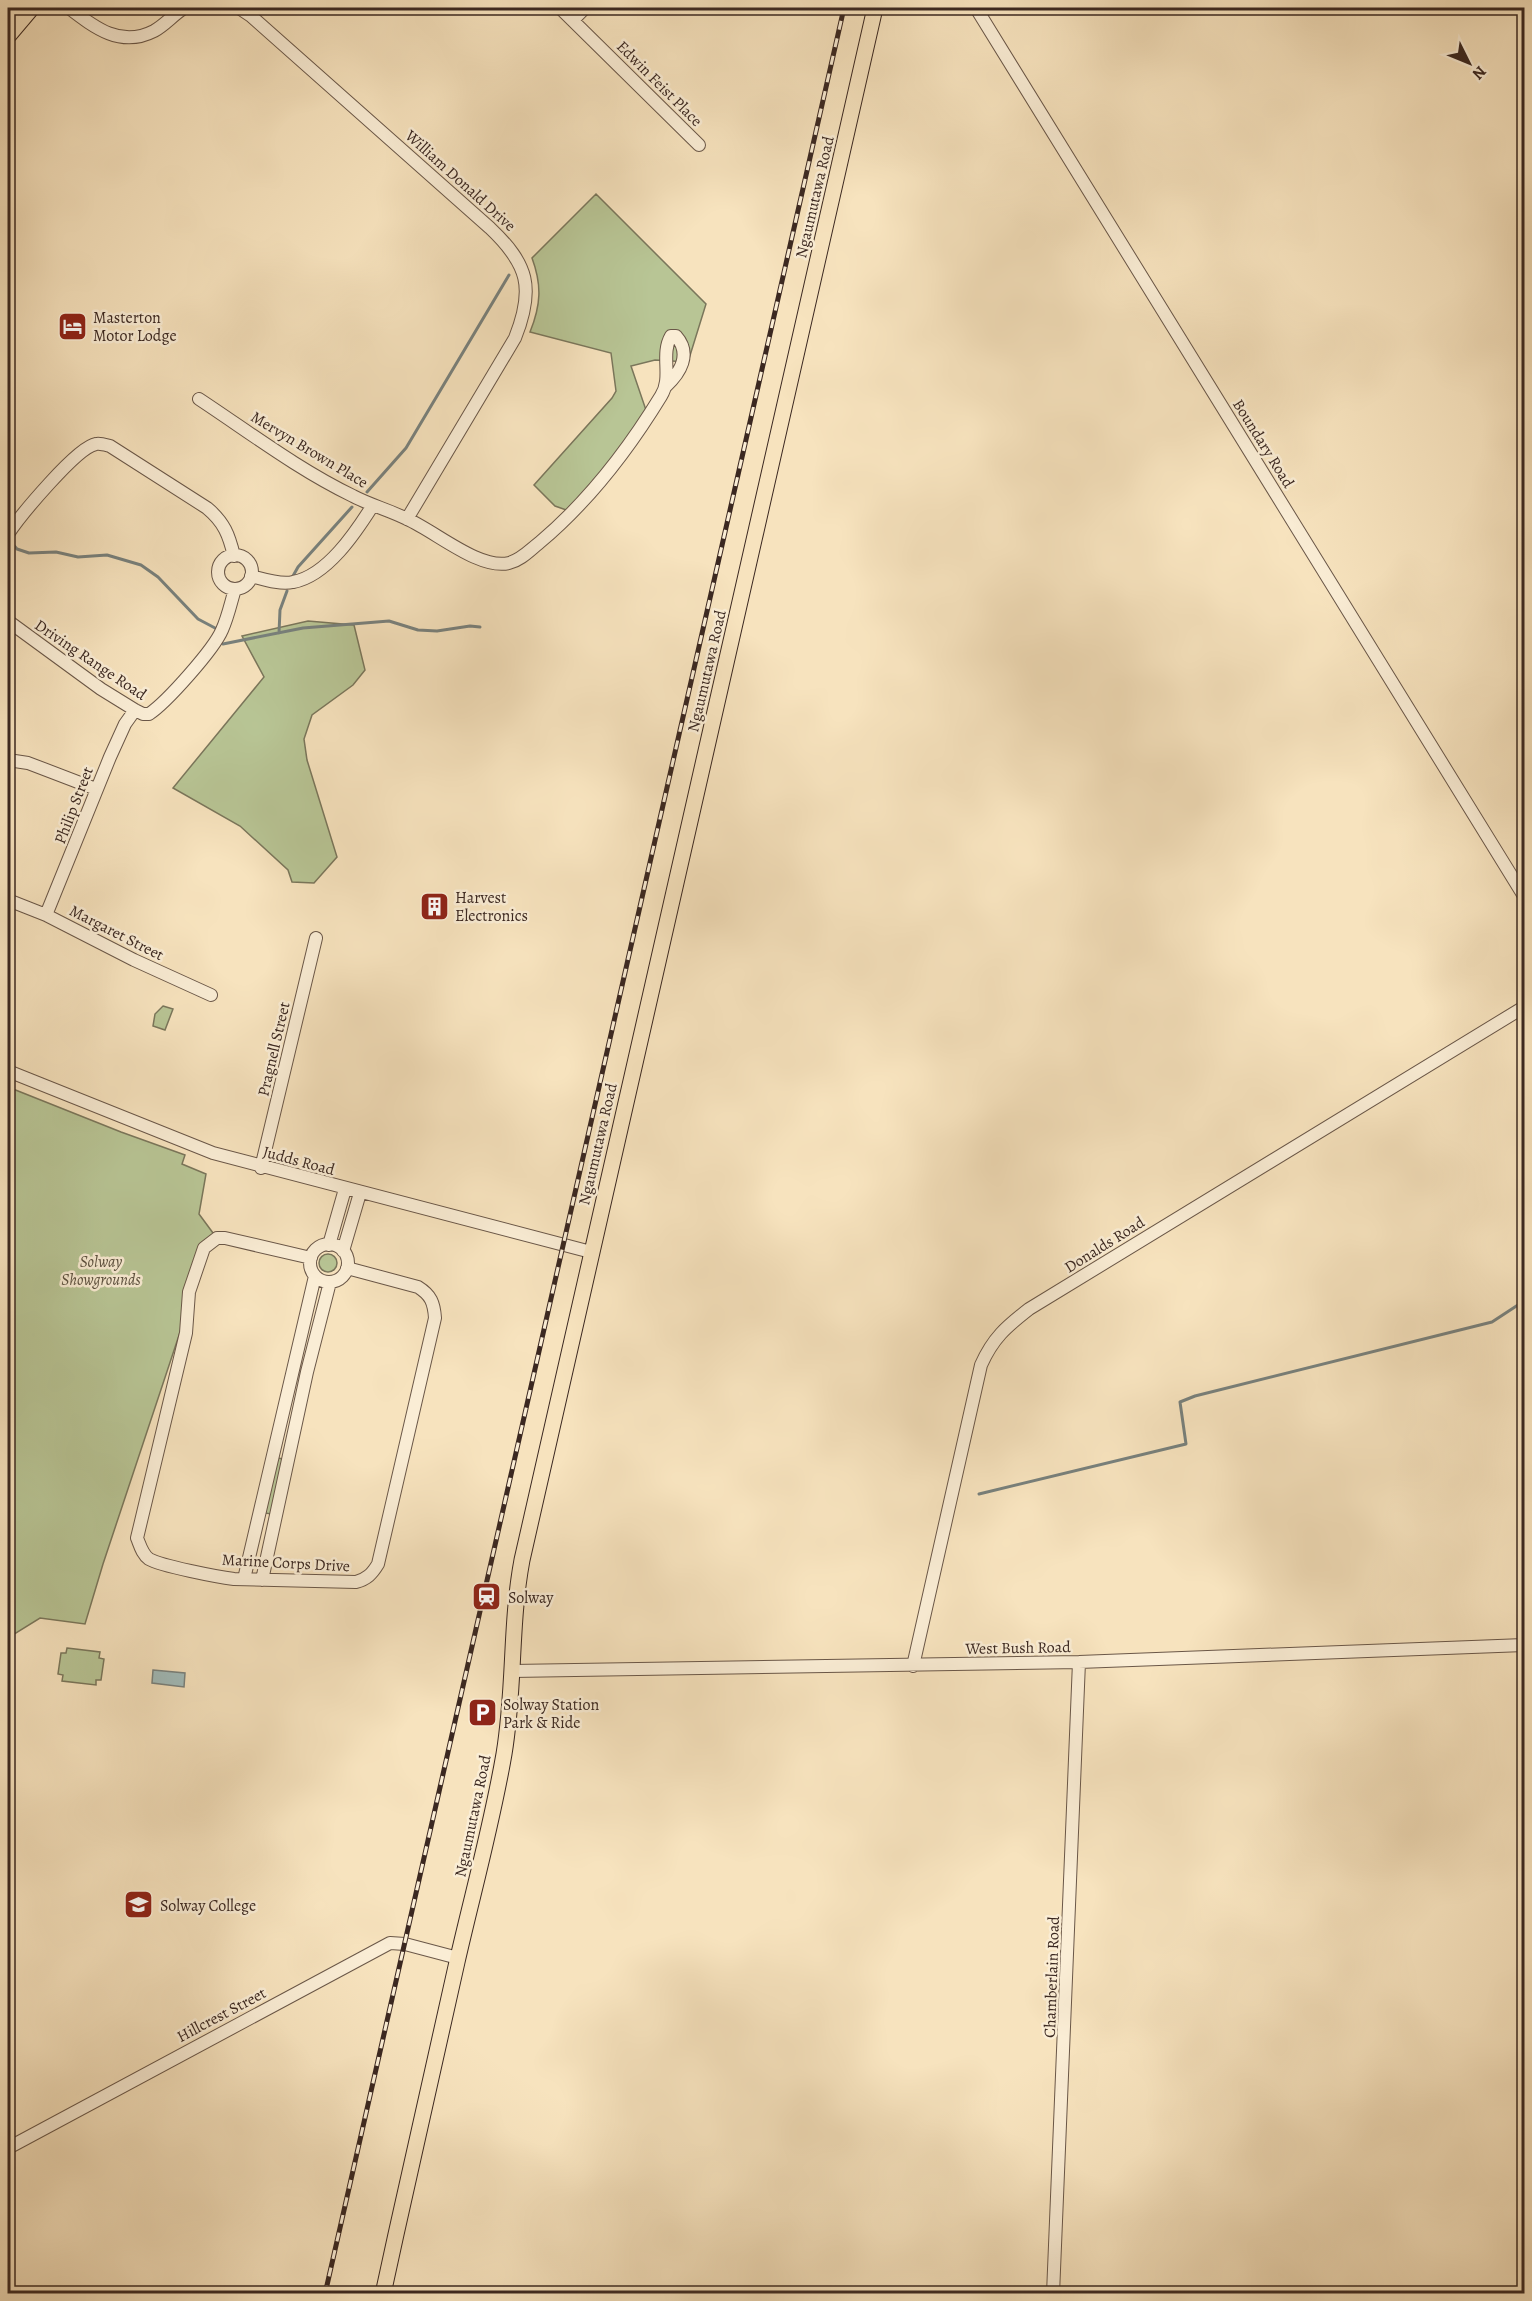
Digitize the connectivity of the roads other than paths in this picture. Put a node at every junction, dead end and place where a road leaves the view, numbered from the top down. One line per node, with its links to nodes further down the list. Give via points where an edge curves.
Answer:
1 (30, 8): 10 (highway)
2 (69, 8): 3 (street, via 104,33 122,38 154,31)
3 (184, 8)
4 (239, 8): 15 (street, William Donald Drive, via 490,228 510,247 522,268 525,313 515,338)
5 (560, 8): 9 (street, Edwin Feist Place)
6 (585, 8): 9 (street)
7 (874, 8): 36 (main road, Ngaumutawa Road)
8 (976, 8): 24 (street, Boundary Road)
9 (573, 20): 11 (street, Edwin Feist Place)
10 (8, 34)
11 (699, 145)
12 (666, 386): 15 (street, Mervyn Brown Place, via 598,484 557,528 522,557 497,564 482,560)
13 (200, 399): 14 (street, Mervyn Brown Place, via 324,480)
14 (373, 505): 15 (street, Mervyn Brown Place); 18 (street, via 356,532 310,576 292,583)
15 (407, 519)
16 (8, 534): 17 (street, via 72,460 97,444 110,446 207,508 225,527)
17 (234, 556): 18 (street, via 248,562); 19 (street, via 220,565 218,576 224,586)
18 (251, 576): 19 (street, via 245,586)
19 (235, 589): 21 (street, Driving Range Road, via 223,629 205,656 155,710 143,714)
20 (8, 621): 21 (street, Driving Range Road)
21 (135, 710): 23 (street, Philip Street)
22 (8, 760): 23 (street, via 28,763)
23 (96, 789): 26 (street, Philip Street)
24 (1524, 896)
25 (8, 900): 26 (street, Margaret Street)
26 (46, 915): 28 (street, Margaret Street)
27 (316, 938): 31 (street, Pragnell Street)
28 (211, 995)
29 (1524, 1007): 51 (street, Donalds Road, via 1007,1326 990,1345 981,1365)
30 (8, 1071): 31 (street, Judds Road, via 213,1153)
31 (261, 1168): 32 (street, Judds Road)
32 (345, 1189): 33 (street, Judds Road); 34 (street)
33 (360, 1193): 35 (street); 36 (street, Judds Road)
34 (329, 1245): 35 (street); 37 (street, via 318,1248)
35 (343, 1251): 38 (street)
36 (591, 1252): 52 (main road, Ngaumutawa Road, via 522,1560 515,1602)
37 (311, 1258): 39 (street); 47 (street, Marine Corps Drive, via 217,1238 204,1248 189,1292 186,1333 138,1538 149,1559 219,1577)
38 (347, 1268): 40 (street, via 339,1280); 48 (street, Marine Corps Drive, via 418,1287 435,1306 378,1564 366,1579 356,1582)
39 (315, 1276): 40 (street); 41 (street)
40 (330, 1282): 42 (street)
41 (293, 1369): 42 (street); 43 (street)
42 (307, 1372): 44 (street)
43 (275, 1445): 44 (street); 45 (street)
44 (290, 1449): 46 (street)
45 (258, 1523): 46 (street); 47 (street)
46 (272, 1526): 48 (street)
47 (244, 1579): 48 (street, Marine Corps Drive)
48 (262, 1580)
49 (1524, 1645): 50 (street, West Bush Road)
50 (1079, 1662): 51 (street, West Bush Road); 56 (street, Chamberlain Road)
51 (913, 1666): 52 (street, West Bush Road)
52 (512, 1671): 53 (main road, Ngaumutawa Road, via 504,1752)
53 (458, 1958): 54 (street, Hillcrest Street, via 405,1944 384,1945); 55 (main road, Ngaumutawa Road)
54 (8, 2148)
55 (383, 2294)
56 (1053, 2294)

